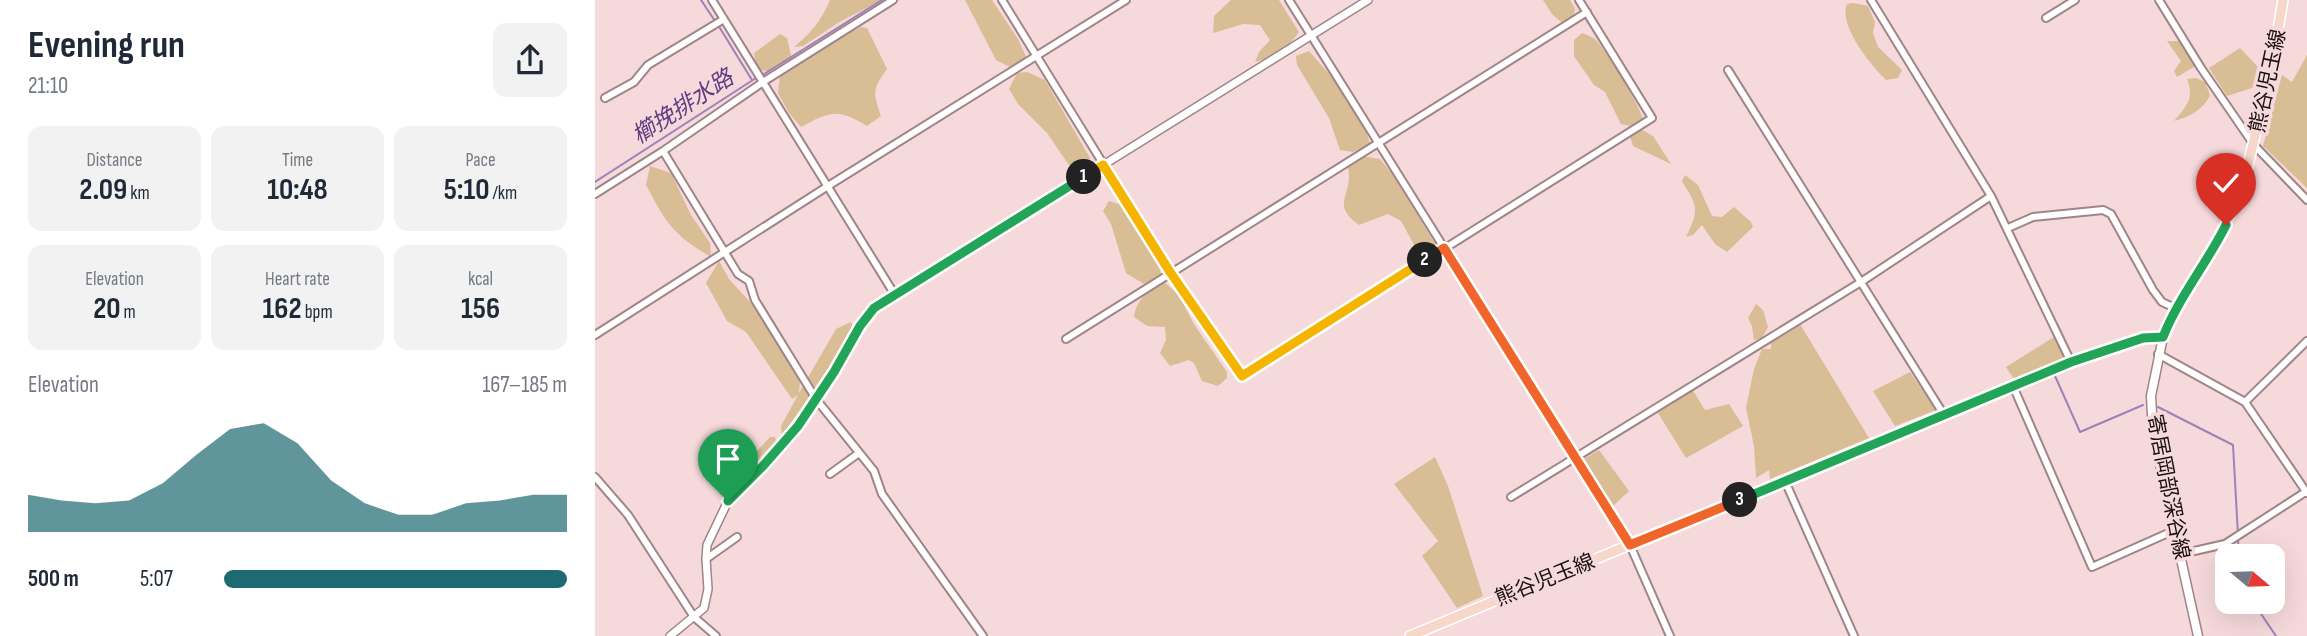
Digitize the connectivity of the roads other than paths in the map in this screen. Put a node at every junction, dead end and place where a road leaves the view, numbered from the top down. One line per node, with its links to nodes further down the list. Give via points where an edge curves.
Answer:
1 (712, 0): 14 (street)
2 (893, 0): 18 (street)
3 (1002, 0): 16 (street)
4 (1126, 0): 16 (street)
5 (1289, 0): 15 (street)
6 (1368, 0): 15 (street)
7 (1579, 0): 12 (street)
8 (1871, 0): 26 (street)
9 (2075, 0): 13 (street)
10 (2159, 0): 21 (street)
11 (2284, 0): 21 (main road, 熊谷児玉線)
12 (1587, 12): 20 (street); 29 (street, via 1652,118)
13 (2046, 18)
14 (724, 19): 18 (street); 19 (street)
15 (1311, 36): 20 (street); 23 (street)
16 (1037, 56): 23 (street); 24 (street)
17 (1728, 70): 32 (street)
18 (763, 82): 22 (street); 24 (street)
19 (604, 98)
20 (1378, 144): 29 (street); 31 (street)
21 (2254, 145): 27 (street); 34 (main road, 熊谷児玉線, via 2226,225)
22 (663, 151): 25 (street); 30 (street)
23 (1103, 165): 31 (street); 33 (street)
24 (828, 186): 30 (street); 33 (street)
25 (595, 194)
26 (1991, 195): 28 (street); 32 (street)
27 (2307, 200)
28 (2008, 228): 34 (street, via 2033,217 2103,209 2111,214 2153,290 2162,302); 40 (street)
29 (1444, 248): 31 (street, via 1242,376); 46 (street)
30 (724, 252): 35 (street); 42 (street, via 738,274 749,281 755,300)
31 (1170, 272): 37 (street)
32 (1861, 282): 44 (street); 46 (street)
33 (895, 295): 42 (street, via 869,313)
34 (2175, 308): 36 (main road, 熊谷児玉線)
35 (595, 335)
36 (2163, 337): 39 (main road, 寄居岡部深谷線); 40 (main road, 熊谷児玉線, via 2143,338)
37 (1066, 339)
38 (2307, 341): 43 (street)
39 (2158, 354): 43 (street); 52 (main road, 寄居岡部深谷線, via 2151,396 2153,433)
40 (2071, 362): 41 (main road, 熊谷児玉線)
41 (2013, 386): 44 (main road, 熊谷児玉線); 52 (street, via 2092,567)
42 (816, 399): 45 (street); 56 (street, via 786,441 728,501 707,545)
43 (2245, 402): 50 (street)
44 (1944, 415): 49 (main road, 熊谷児玉線)
45 (859, 453): 47 (street); 60 (street, via 874,471 882,494)
46 (1575, 457): 51 (street); 54 (street)
47 (829, 474)
48 (595, 477): 57 (street, via 628,515)
49 (1785, 481): 54 (main road, 熊谷児玉線); 63 (street)
50 (2307, 492): 55 (street, via 2225,544)
51 (1511, 497)
52 (2175, 530): 55 (main road, 寄居岡部深谷線)
53 (737, 537): 56 (street)
54 (1630, 545): 61 (main road, 熊谷児玉線); 62 (street)
55 (2181, 554): 64 (main road, 寄居岡部深谷線)
56 (706, 559): 57 (street, via 706,602)
57 (694, 617): 58 (street); 59 (street)
58 (670, 636)
59 (716, 636)
60 (983, 636)
61 (1410, 636)
62 (1670, 636)
63 (1854, 636)
64 (2198, 636)

